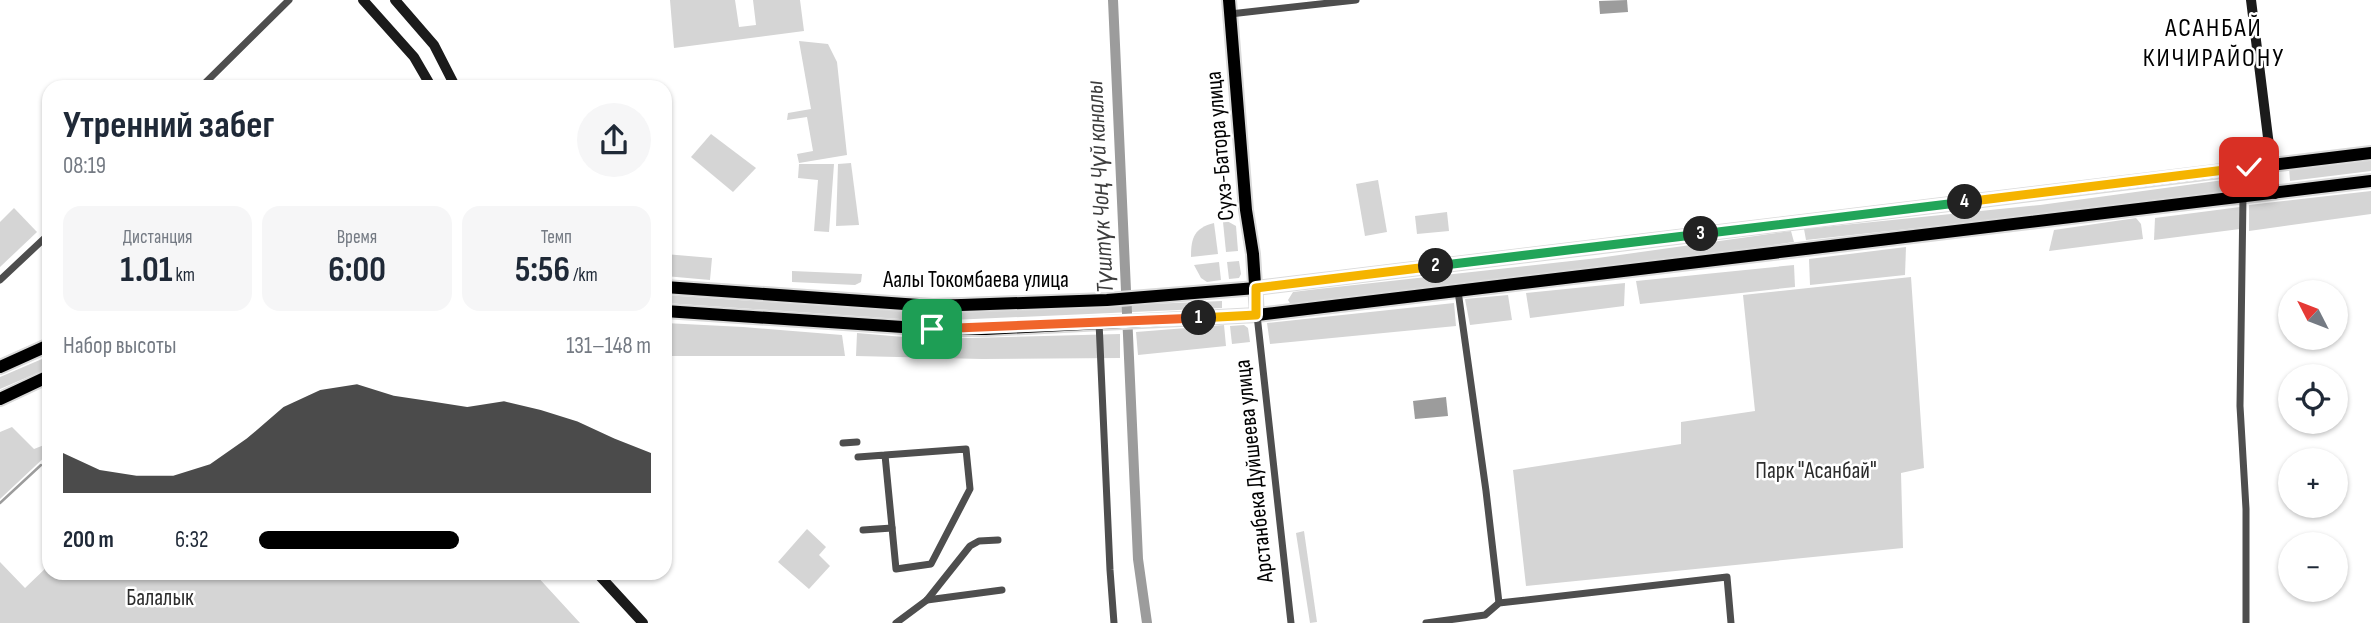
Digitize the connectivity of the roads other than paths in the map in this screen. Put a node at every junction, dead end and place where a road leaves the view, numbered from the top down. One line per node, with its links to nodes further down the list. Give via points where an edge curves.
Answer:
1 (289, 0): 8 (street)
2 (363, 0): 9 (main road, via 414,57)
3 (395, 0): 10 (main road, via 435,45)
4 (1230, 0): 7 (main road, Сухэ-Батора улица)
5 (1356, 0): 7 (street)
6 (2251, 0): 12 (main road)
7 (1230, 14): 19 (main road, Сухэ-Батора улица)
8 (208, 80)
9 (427, 80)
10 (452, 80)
11 (2371, 153): 12 (main road, Аалы Токомбаева улица)
12 (2272, 165): 14 (main road); 19 (main road, Аалы Токомбаева улица)
13 (2371, 181): 14 (main road, Аалы Токомбаева улица)
14 (2275, 194): 15 (main road, Аалы Токомбаева улица)
15 (2243, 197): 20 (main road, Аалы Токомбаева улица); 46 (street)
16 (42, 241): 17 (street)
17 (0, 280)
18 (672, 287): 19 (main road, Аалы Токомбаева улица, via 933,306 1107,300)
19 (1256, 288): 22 (main road, Сухэ-Батора улица)
20 (1458, 291): 22 (main road, Аалы Токомбаева улица); 38 (street)
21 (672, 311): 23 (main road, Аалы Токомбаева улица, via 932,329)
22 (1256, 315): 23 (main road, Аалы Токомбаева улица); 43 (street, Арстанбека Дуйшеева улица)
23 (1104, 322): 42 (street)
24 (42, 348): 25 (main road)
25 (0, 366)
26 (42, 379): 27 (main road)
27 (0, 399)
28 (857, 442): 29 (street)
29 (843, 443)
30 (885, 455): 31 (street); 32 (street); 32 (street, via 966,449 970,489 931,564 896,569)
31 (858, 457)
32 (892, 528): 33 (street)
33 (863, 530)
34 (998, 540): 37 (street, via 970,546)
35 (604, 580): 40 (main road)
36 (1002, 590): 37 (street)
37 (927, 600): 41 (street)
38 (1499, 603): 39 (street); 45 (street, via 1727,577)
39 (1486, 619): 44 (street)
40 (643, 623)
41 (896, 623)
42 (1114, 623)
43 (1290, 623)
44 (1426, 623)
45 (1731, 623)
46 (2246, 623)

